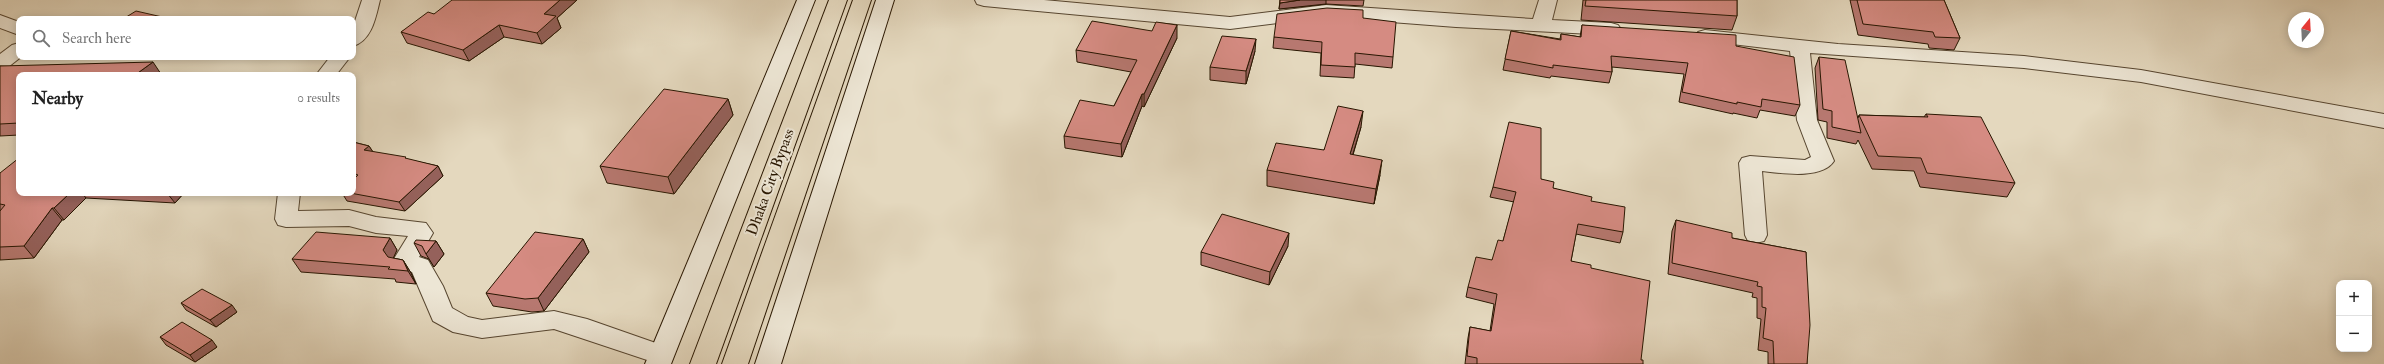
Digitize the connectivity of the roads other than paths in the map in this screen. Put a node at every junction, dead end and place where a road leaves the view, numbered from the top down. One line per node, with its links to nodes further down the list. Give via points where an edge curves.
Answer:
1 (371, 0): 13 (street, via 363,27)
2 (806, 0): 22 (street)
3 (838, 0): 23 (highway, Dhaka City Bypass)
4 (862, 0): 24 (highway, Dhaka City Bypass)
5 (885, 0): 25 (street)
6 (984, 0): 9 (street, via 1230,23 1326,11 1456,21)
7 (1548, 0): 9 (street)
8 (0, 21): 10 (street)
9 (1541, 24): 11 (street)
10 (16, 28)
11 (1626, 30)
12 (1687, 35): 14 (street)
13 (356, 36)
14 (1799, 46): 19 (street, via 2024,62 2141,76); 21 (street, via 1807,120 1823,161 1806,167 1750,163)
15 (16, 51): 17 (street)
16 (338, 60): 18 (street)
17 (0, 64)
18 (328, 72)
19 (2384, 121)
20 (289, 196): 22 (street, via 286,219 350,218 376,225 418,228 422,233 404,262 420,266 442,314 462,325 482,329 554,320 585,328)
21 (1756, 235)
22 (659, 359)
23 (703, 364)
24 (735, 364)
25 (768, 364)

